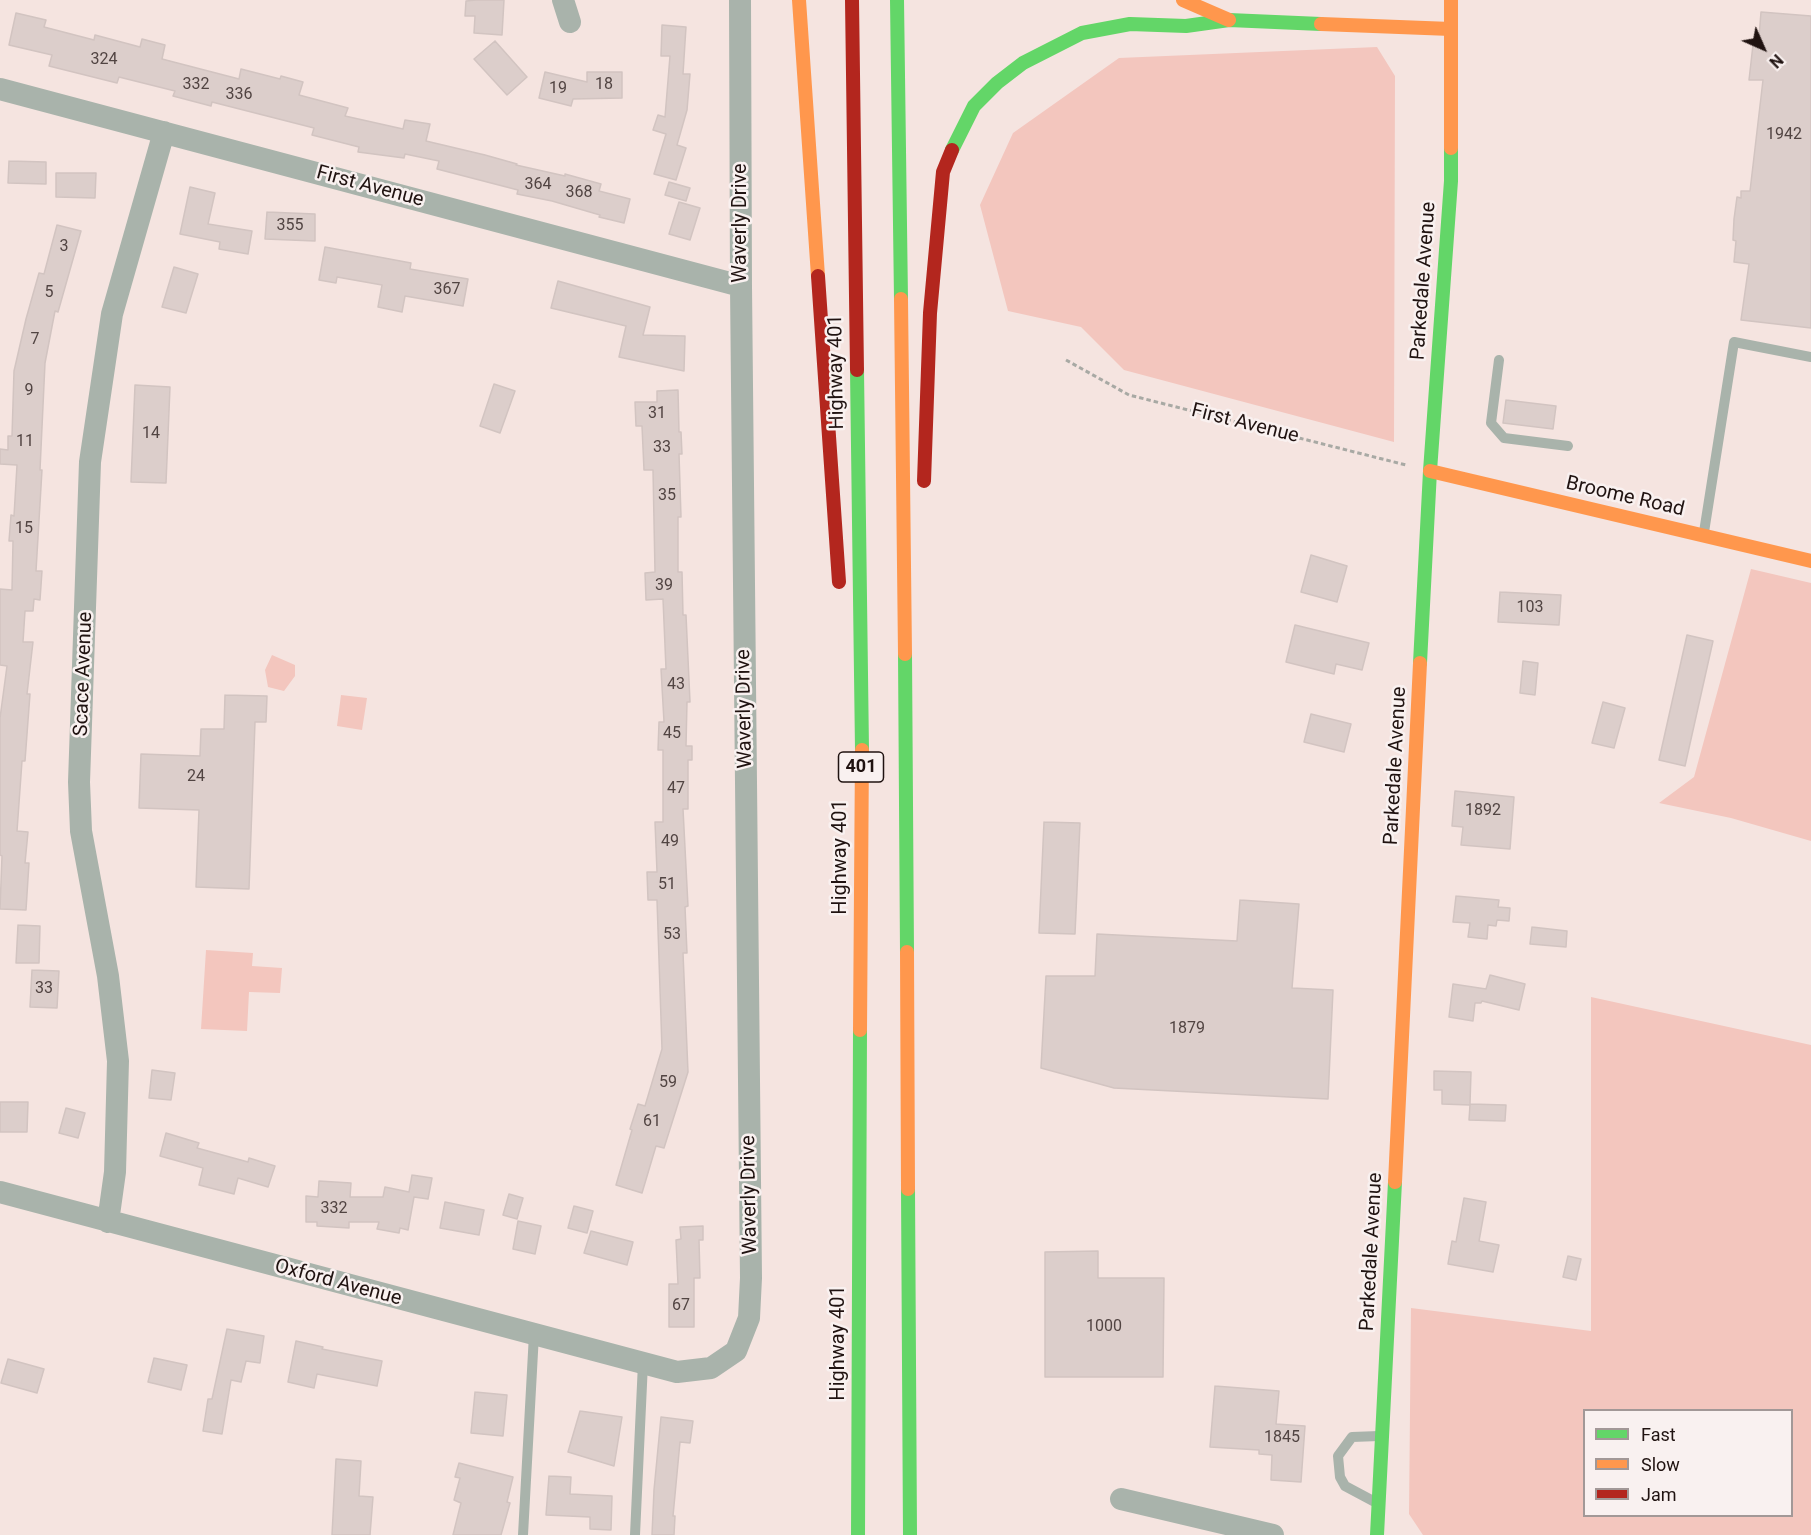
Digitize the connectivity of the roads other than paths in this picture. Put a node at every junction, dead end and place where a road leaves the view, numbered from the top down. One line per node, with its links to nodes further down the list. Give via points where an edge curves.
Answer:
1 (563, 0): 9 (street)
2 (740, 0): 13 (street, Waverly Drive)
3 (799, 0): 22 (main road)
4 (852, 0): 25 (main road, Highway 401 / 401)
5 (897, 0): 23 (main road, 401)
6 (1183, 0): 8 (main road)
7 (1451, 0): 10 (main road, Parkedale Avenue)
8 (1229, 20): 10 (main road); 18 (main road, via 1186,26 1130,24 1082,33 1023,63 974,106 943,172 930,313)
9 (570, 22)
10 (1450, 29): 17 (main road, Parkedale Avenue, via 1451,181)
11 (0, 89): 12 (street, First Avenue)
12 (164, 132): 13 (street, First Avenue); 27 (street, Scace Avenue, via 112,314 90,462 79,782 81,831 108,976 118,1061 115,1172)
13 (741, 286): 30 (street, Waverly Drive, via 749,1318 736,1351 711,1368)
14 (1811, 357): 19 (lane, via 1734,342)
15 (1499, 360): 16 (lane, via 1491,423 1504,438)
16 (1568, 446)
17 (1430, 471): 19 (main road, Broome Road); 31 (main road, Parkedale Avenue)
18 (923, 491)
19 (1704, 535): 20 (main road, Broome Road)
20 (1811, 561)
21 (917, 585): 23 (main road)
22 (840, 600)
23 (905, 624): 37 (main road, 401)
24 (848, 681): 25 (main road)
25 (862, 721): 36 (main road, Highway 401 / 401)
26 (0, 1192): 27 (street, Oxford Avenue)
27 (108, 1222): 28 (street, Oxford Avenue)
28 (534, 1334): 29 (street, Oxford Avenue); 34 (lane)
29 (643, 1363): 30 (street, Oxford Avenue); 35 (lane)
30 (677, 1372)
31 (1383, 1436): 33 (main road, Parkedale Avenue); 33 (lane, via 1352,1437 1338,1456 1345,1486)
32 (1121, 1498): 38 (street)
33 (1379, 1504): 39 (main road, Parkedale Avenue)
34 (523, 1535)
35 (635, 1535)
36 (858, 1535)
37 (910, 1535)
38 (1273, 1535)
39 (1377, 1535)

